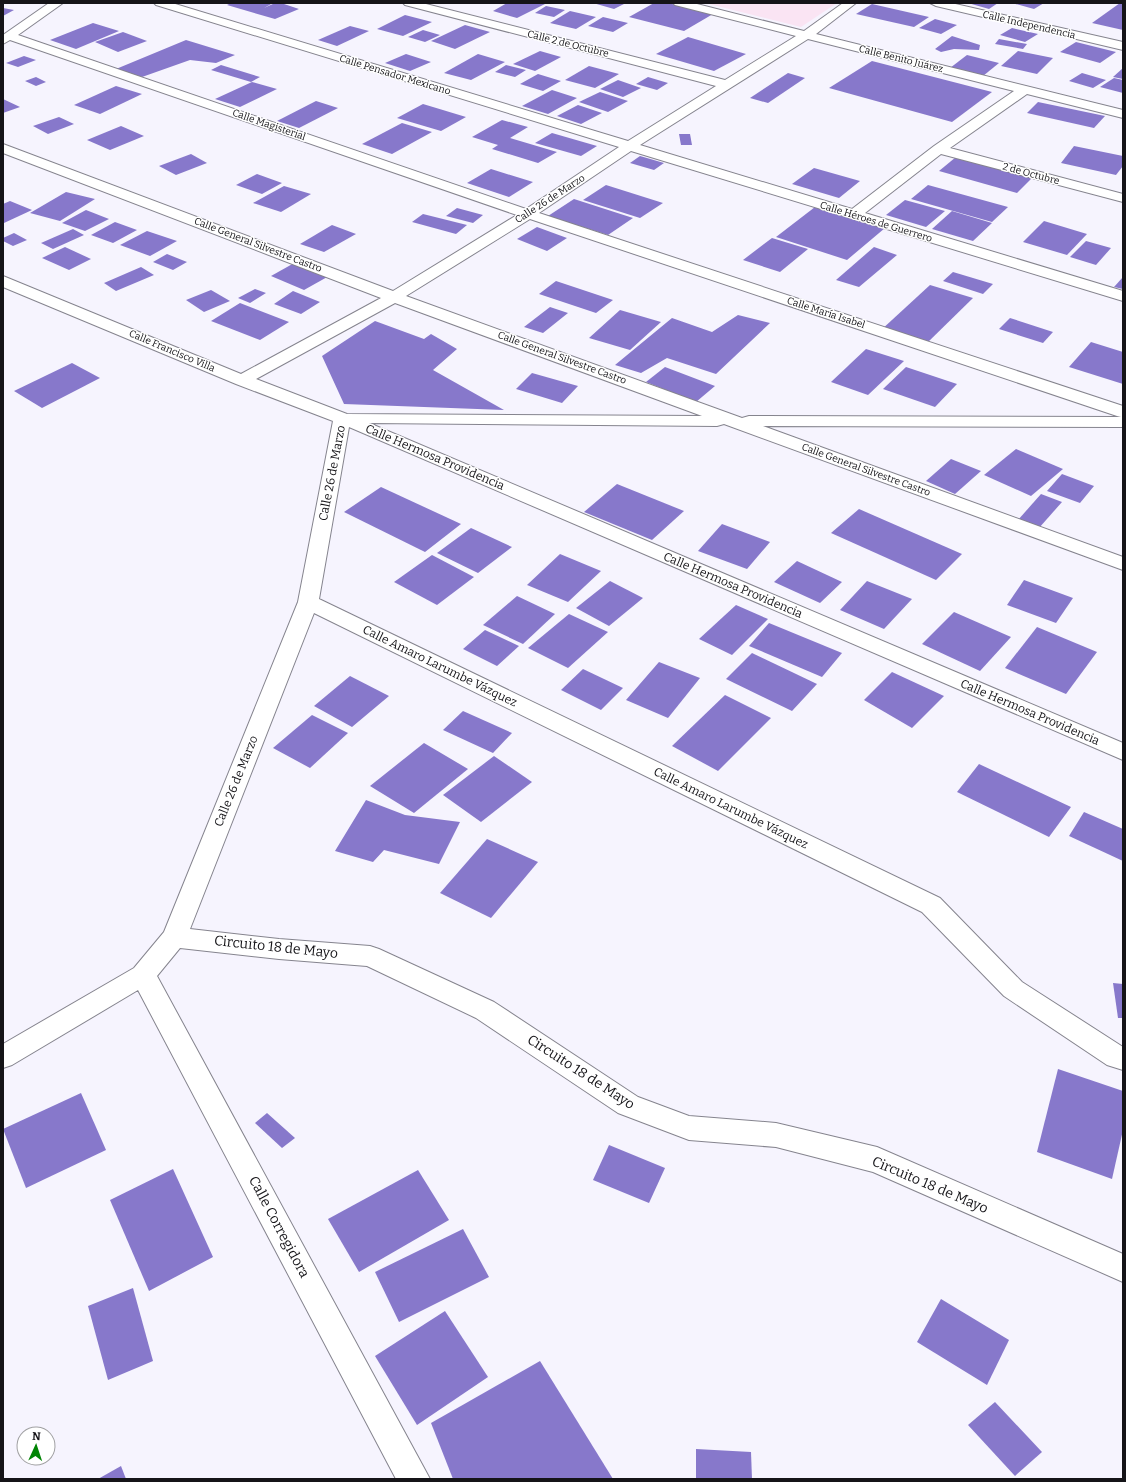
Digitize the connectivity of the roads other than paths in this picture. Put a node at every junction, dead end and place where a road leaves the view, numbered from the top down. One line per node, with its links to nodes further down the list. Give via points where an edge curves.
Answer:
1 (57, 3): 8 (street)
2 (160, 3): 13 (street, Calle Pensador Mexicano)
3 (409, 3): 10 (street, Calle 2 de Octubre)
4 (679, 3): 7 (street, Calle Benito Juárez)
5 (850, 3): 7 (street, Calle 26 de Marzo)
6 (936, 3): 9 (street, Calle Independencia)
7 (806, 35): 10 (street, Calle 26 de Marzo); 11 (street, Calle Benito Juárez)
8 (6, 38): 17 (street, Calle Magisterial)
9 (1123, 46)
10 (728, 86): 13 (street, Calle 26 de Marzo)
11 (1025, 89): 12 (street, Calle Benito Juárez); 15 (street)
12 (1123, 114)
13 (630, 146): 17 (street, Calle 26 de Marzo); 18 (street, Calle Héroes de Guerrero)
14 (3, 148): 21 (street, Calle General Silvestre Castro)
15 (939, 149): 16 (street, 2 de Octubre); 18 (street)
16 (1123, 198)
17 (528, 214): 21 (street, Calle 26 de Marzo); 23 (street, Calle María Isabel)
18 (853, 214): 20 (street, Calle Héroes de Guerrero)
19 (3, 281): 22 (street, Calle Francisco Villa)
20 (1123, 296)
21 (394, 297): 22 (street, Calle 26 de Marzo); 25 (street, Calle General Silvestre Castro)
22 (242, 380): 24 (street, Calle Francisco Villa)
23 (1123, 412)
24 (342, 418): 25 (street); 28 (street, Calle 26 de Marzo); 29 (street, Calle Hermosa Providencia)
25 (734, 421): 26 (street); 27 (street, Calle General Silvestre Castro)
26 (1123, 422)
27 (1123, 564)
28 (308, 602): 30 (street, Calle 26 de Marzo); 33 (street, Calle Amaro Larumbe Vázquez, via 931,904 1013,989 1116,1057)
29 (1123, 752)
30 (174, 937): 31 (street, Calle 26 de Marzo); 34 (street, Circuito 18 de Mayo, via 370,956 485,1010 628,1105 689,1128 776,1135 877,1160)
31 (143, 975): 32 (street, Calle 26 de Marzo); 35 (street, Calle Corregidora)
32 (3, 1057)
33 (1123, 1059)
34 (1123, 1268)
35 (414, 1479)

